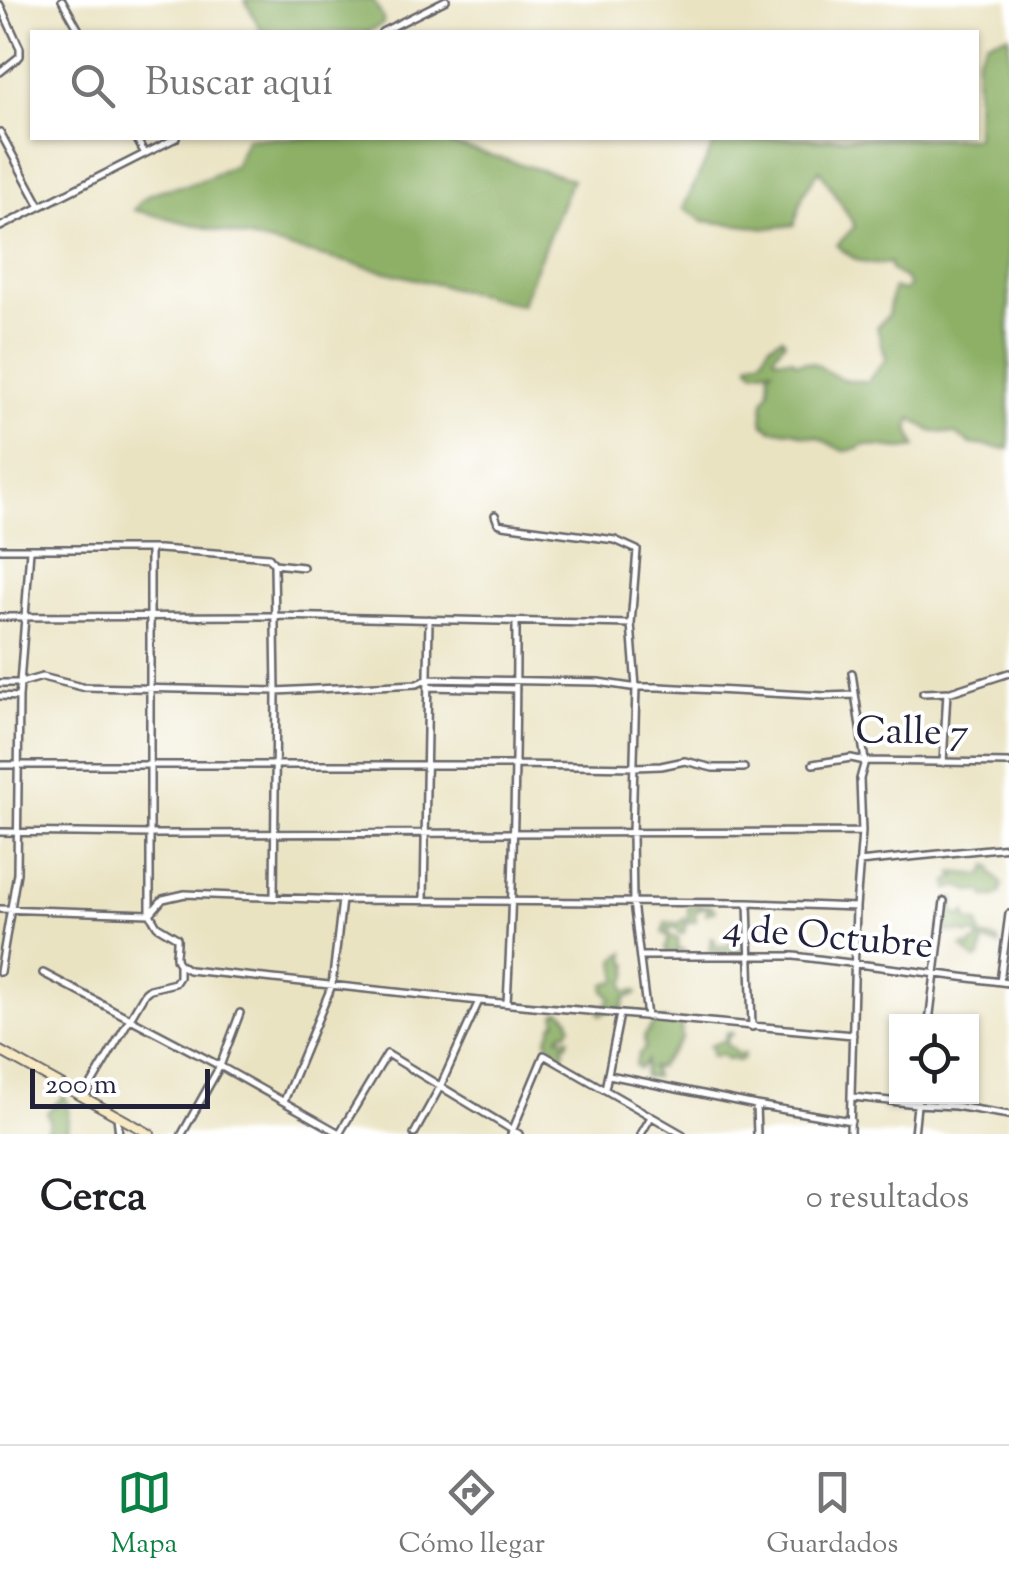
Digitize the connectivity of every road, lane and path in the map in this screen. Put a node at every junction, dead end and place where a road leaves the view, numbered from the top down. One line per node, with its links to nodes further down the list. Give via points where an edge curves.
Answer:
1 (62, 0): 4 (street)
2 (446, 0): 5 (street)
3 (0, 5): 6 (street, via 20,48 20,56)
4 (79, 30)
5 (386, 30)
6 (0, 72)
7 (0, 132): 11 (street)
8 (137, 140): 10 (street)
9 (172, 140): 10 (street)
10 (144, 153): 11 (street)
11 (40, 206): 12 (street)
12 (0, 227)
13 (495, 516): 25 (street, via 503,525 632,546 638,556)
14 (0, 549): 16 (street)
15 (150, 549): 16 (street); 17 (street, via 269,557); 22 (street)
16 (30, 550): 21 (street)
17 (274, 564): 18 (street); 19 (street)
18 (303, 567)
19 (276, 616): 22 (street); 23 (street); 34 (street)
20 (0, 617): 21 (street)
21 (26, 618): 22 (street); 29 (street)
22 (150, 618): 33 (street)
23 (429, 619): 24 (street); 30 (street)
24 (516, 622): 25 (street); 31 (street)
25 (632, 624): 32 (street)
26 (852, 673): 37 (street)
27 (1009, 673): 35 (street)
28 (0, 683): 29 (street)
29 (20, 683): 33 (street, via 42,678 82,688); 39 (street)
30 (428, 683): 31 (street); 34 (street); 48 (street)
31 (516, 685): 32 (street); 44 (street)
32 (636, 687): 37 (street); 50 (street)
33 (151, 690): 34 (street); 43 (street)
34 (276, 692): 47 (street)
35 (948, 692): 36 (street); 41 (street)
36 (923, 693)
37 (856, 695): 40 (street)
38 (0, 696): 39 (street)
39 (19, 697): 49 (street)
40 (865, 761): 41 (street, Calle 7); 45 (street, Calle 7); 56 (street)
41 (943, 762): 42 (street, Calle 7)
42 (1009, 763)
43 (150, 764): 47 (street); 49 (street); 58 (street)
44 (516, 764): 48 (street); 50 (street); 55 (street)
45 (814, 764)
46 (0, 765): 49 (street)
47 (276, 765): 48 (street); 54 (street)
48 (426, 765): 59 (street)
49 (20, 766): 53 (street)
50 (635, 767): 51 (street, via 685,761); 57 (street)
51 (744, 768)
52 (0, 832): 53 (street)
53 (18, 832): 58 (street); 71 (street)
54 (275, 832): 58 (street); 59 (street); 62 (street)
55 (514, 832): 57 (street); 59 (street); 66 (street)
56 (862, 832): 57 (street); 61 (street)
57 (632, 833): 67 (street)
58 (151, 834): 72 (street)
59 (427, 834): 64 (street)
60 (1009, 847): 61 (street)
61 (859, 862): 69 (street)
62 (274, 896): 63 (street); 72 (street, via 170,896)
63 (342, 900): 64 (street); 83 (street)
64 (424, 900): 66 (street)
65 (944, 901): 80 (street)
66 (512, 902): 67 (street); 85 (street)
67 (634, 902): 68 (street); 74 (street)
68 (748, 903): 69 (street); 75 (street)
69 (856, 907): 76 (street)
70 (0, 908): 71 (street)
71 (12, 910): 72 (street); 78 (street)
72 (150, 914): 77 (street, via 177,938)
73 (1009, 914): 81 (street)
74 (641, 956): 75 (street, 4 de Octubre); 89 (street)
75 (750, 956): 76 (street, 4 de Octubre); 91 (street)
76 (855, 963): 80 (street, 4 de Octubre); 92 (street)
77 (179, 965): 83 (street); 90 (street, via 175,983 150,989)
78 (0, 972)
79 (43, 974): 90 (street)
80 (935, 975): 81 (street, 4 de Octubre); 88 (street)
81 (1000, 982): 82 (street, 4 de Octubre)
82 (1009, 983)
83 (332, 985): 84 (street); 101 (street)
84 (478, 1001): 85 (street); 96 (street)
85 (507, 1003): 87 (street)
86 (240, 1013): 94 (street)
87 (620, 1014): 89 (street); 95 (street)
88 (930, 1014)
89 (647, 1017): 91 (street)
90 (129, 1018): 94 (street); 99 (street)
91 (752, 1027): 92 (street)
92 (853, 1035): 98 (street)
93 (0, 1051): 99 (street)
94 (220, 1066): 101 (street); 112 (street)
95 (609, 1075): 97 (street); 104 (street)
96 (440, 1087): 109 (street); 113 (street, via 386,1054); 114 (street)
97 (606, 1090): 107 (street); 109 (street, via 544,1055)
98 (852, 1097): 100 (street); 108 (street)
99 (84, 1098): 106 (street)
100 (889, 1099)
101 (284, 1101): 113 (street)
102 (918, 1104): 119 (street)
103 (943, 1104): 105 (street)
104 (756, 1105): 108 (street); 117 (street)
105 (1009, 1115)
106 (117, 1116): 110 (street); 111 (street)
107 (651, 1116): 115 (street); 116 (street)
108 (852, 1121): 118 (street)
109 (514, 1133)
110 (118, 1134)
111 (150, 1134)
112 (182, 1134)
113 (340, 1134)
114 (414, 1134)
115 (641, 1134)
116 (682, 1134)
117 (757, 1134)
118 (850, 1134)
119 (914, 1134)

